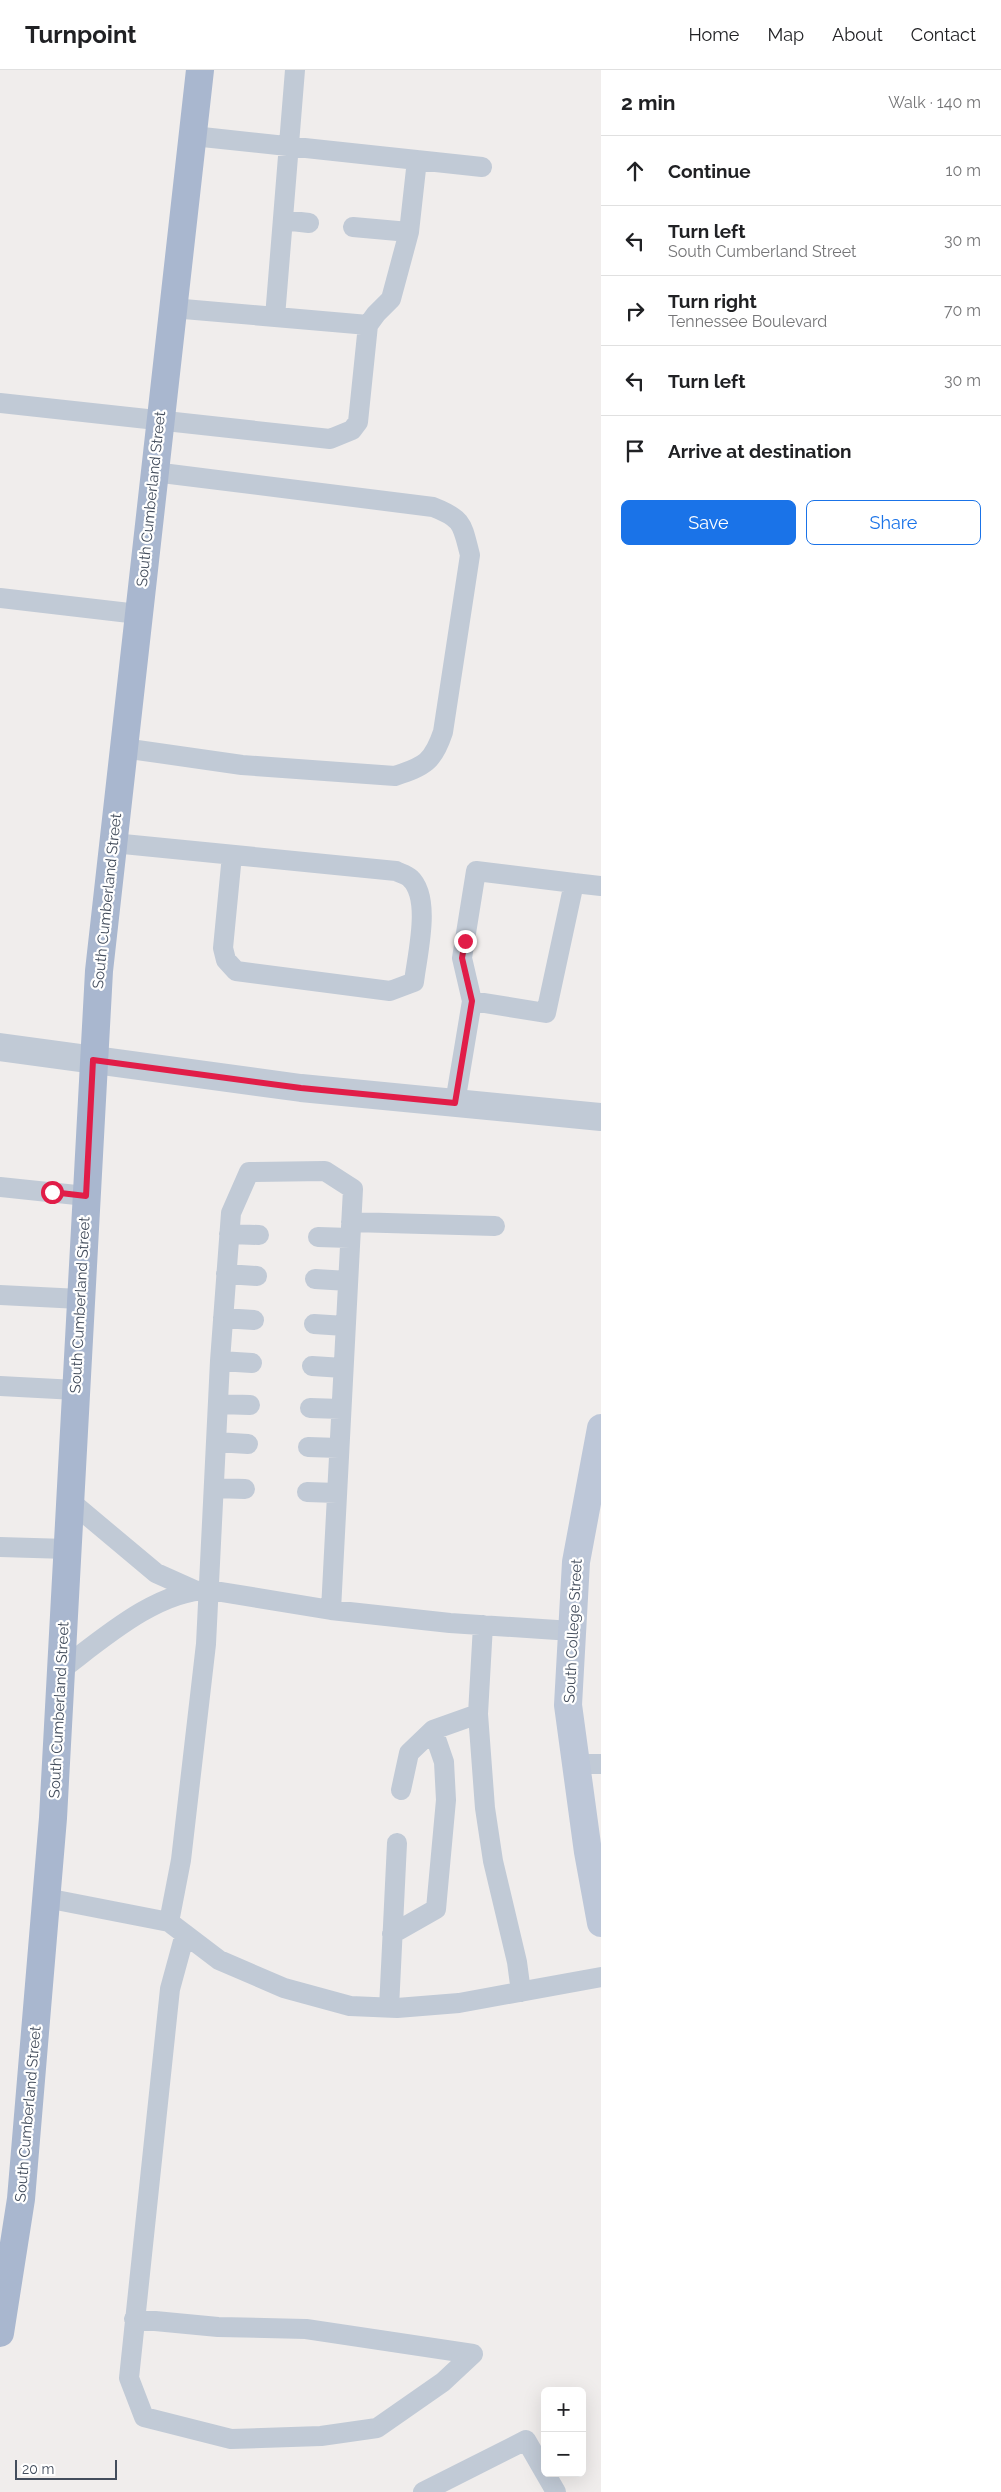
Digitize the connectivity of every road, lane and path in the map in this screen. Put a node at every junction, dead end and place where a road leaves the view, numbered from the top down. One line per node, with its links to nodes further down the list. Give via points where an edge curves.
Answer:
1 (200, 70): 3 (main road, South Cumberland Street)
2 (295, 70): 4 (lane)
3 (193, 136): 4 (lane); 11 (main road, South Cumberland Street)
4 (289, 147): 5 (lane); 7 (lane)
5 (417, 160): 6 (lane); 10 (lane)
6 (482, 167)
7 (283, 220): 8 (lane); 12 (lane)
8 (309, 223)
9 (353, 227): 10 (lane)
10 (409, 232): 13 (lane, via 391,299)
11 (172, 308): 12 (lane); 15 (main road, South Cumberland Street)
12 (274, 317): 13 (lane)
13 (368, 325): 15 (lane, via 358,422 347,433 330,439)
14 (0, 403): 15 (lane)
15 (160, 420): 16 (main road, South Cumberland Street)
16 (154, 472): 18 (main road, South Cumberland Street); 19 (lane, via 433,508 455,515 464,530 470,555 443,732 436,753 418,768 395,776 242,764)
17 (0, 598): 18 (lane)
18 (138, 614): 19 (main road, South Cumberland Street)
19 (123, 748): 20 (main road, South Cumberland Street)
20 (113, 843): 21 (lane); 26 (main road, South Cumberland Street)
21 (232, 855): 21 (lane, via 396,871 409,877 417,887 423,905 414,982 390,991 236,970 226,960 223,948)
22 (574, 883): 23 (lane); 24 (lane, via 546,1012); 24 (lane, via 476,871 462,958)
23 (601, 886)
24 (472, 1001): 27 (lane)
25 (0, 1047): 26 (street)
26 (93, 1060): 27 (street, via 301,1088); 30 (main road, South Cumberland Street)
27 (455, 1103): 28 (street)
28 (601, 1118)
29 (0, 1187): 30 (lane)
30 (86, 1196): 41 (main road, South Cumberland Street)
31 (495, 1226): 32 (lane)
32 (350, 1230): 33 (lane, via 353,1189 325,1171 249,1172 231,1213); 35 (lane); 39 (lane)
33 (230, 1234): 34 (lane); 36 (lane)
34 (259, 1235)
35 (318, 1237)
36 (226, 1274): 37 (lane); 42 (lane)
37 (257, 1276)
38 (316, 1279): 39 (lane)
39 (348, 1281): 45 (lane)
40 (0, 1295): 41 (lane)
41 (80, 1299): 51 (main road, South Cumberland Street)
42 (223, 1318): 43 (lane); 46 (lane)
43 (254, 1320)
44 (314, 1324): 45 (lane)
45 (345, 1326): 49 (lane)
46 (220, 1361): 47 (lane); 52 (lane)
47 (252, 1363)
48 (312, 1366): 49 (lane)
49 (343, 1368): 55 (lane)
50 (0, 1386): 51 (lane)
51 (76, 1390): 65 (main road, South Cumberland Street)
52 (218, 1404): 53 (lane); 57 (lane)
53 (250, 1405)
54 (310, 1408): 55 (lane)
55 (341, 1409): 60 (lane)
56 (601, 1428): 71 (main road, South College Street, via 576,1562)
57 (216, 1442): 58 (lane); 61 (lane)
58 (248, 1444)
59 (308, 1447): 60 (lane)
60 (339, 1448): 64 (lane)
61 (214, 1488): 62 (lane); 68 (lane)
62 (245, 1489)
63 (307, 1492): 64 (lane)
64 (337, 1493): 69 (lane)
65 (70, 1501): 67 (main road, South Cumberland Street); 68 (lane, via 156,1573)
66 (0, 1547): 67 (lane)
67 (67, 1549): 72 (main road, South Cumberland Street)
68 (202, 1590): 69 (lane); 72 (lane, via 140,1611); 79 (lane, via 206,1644 181,1860)
69 (331, 1610): 70 (lane)
70 (483, 1625): 71 (lane); 73 (lane)
71 (572, 1630): 75 (main road, South College Street, via 568,1705)
72 (61, 1670): 78 (main road, South Cumberland Street)
73 (478, 1714): 74 (lane); 84 (lane, via 485,1808 493,1862)
74 (433, 1730): 76 (lane, via 409,1753); 82 (lane, via 444,1762 446,1800 436,1909)
75 (589, 1764): 80 (main road, South College Street)
76 (401, 1790)
77 (397, 1843): 82 (lane)
78 (46, 1898): 79 (lane); 87 (main road, South Cumberland Street, via 21,2199)
79 (169, 1922): 81 (lane)
80 (601, 1923)
81 (185, 1934): 85 (lane, via 219,1960 284,1988 350,2006); 86 (lane, via 170,1989)
82 (392, 1934): 85 (lane)
83 (601, 1977): 84 (lane)
84 (521, 1992): 85 (lane, via 458,2003)
85 (389, 2008)
86 (134, 2319): 86 (lane, via 129,2378 144,2417 231,2439 322,2436 377,2428 443,2382 473,2354 306,2329 218,2327)
87 (0, 2333)
88 (541, 2466): 90 (lane, via 526,2440)
89 (547, 2477): 91 (lane)
90 (423, 2492)
91 (556, 2492)

